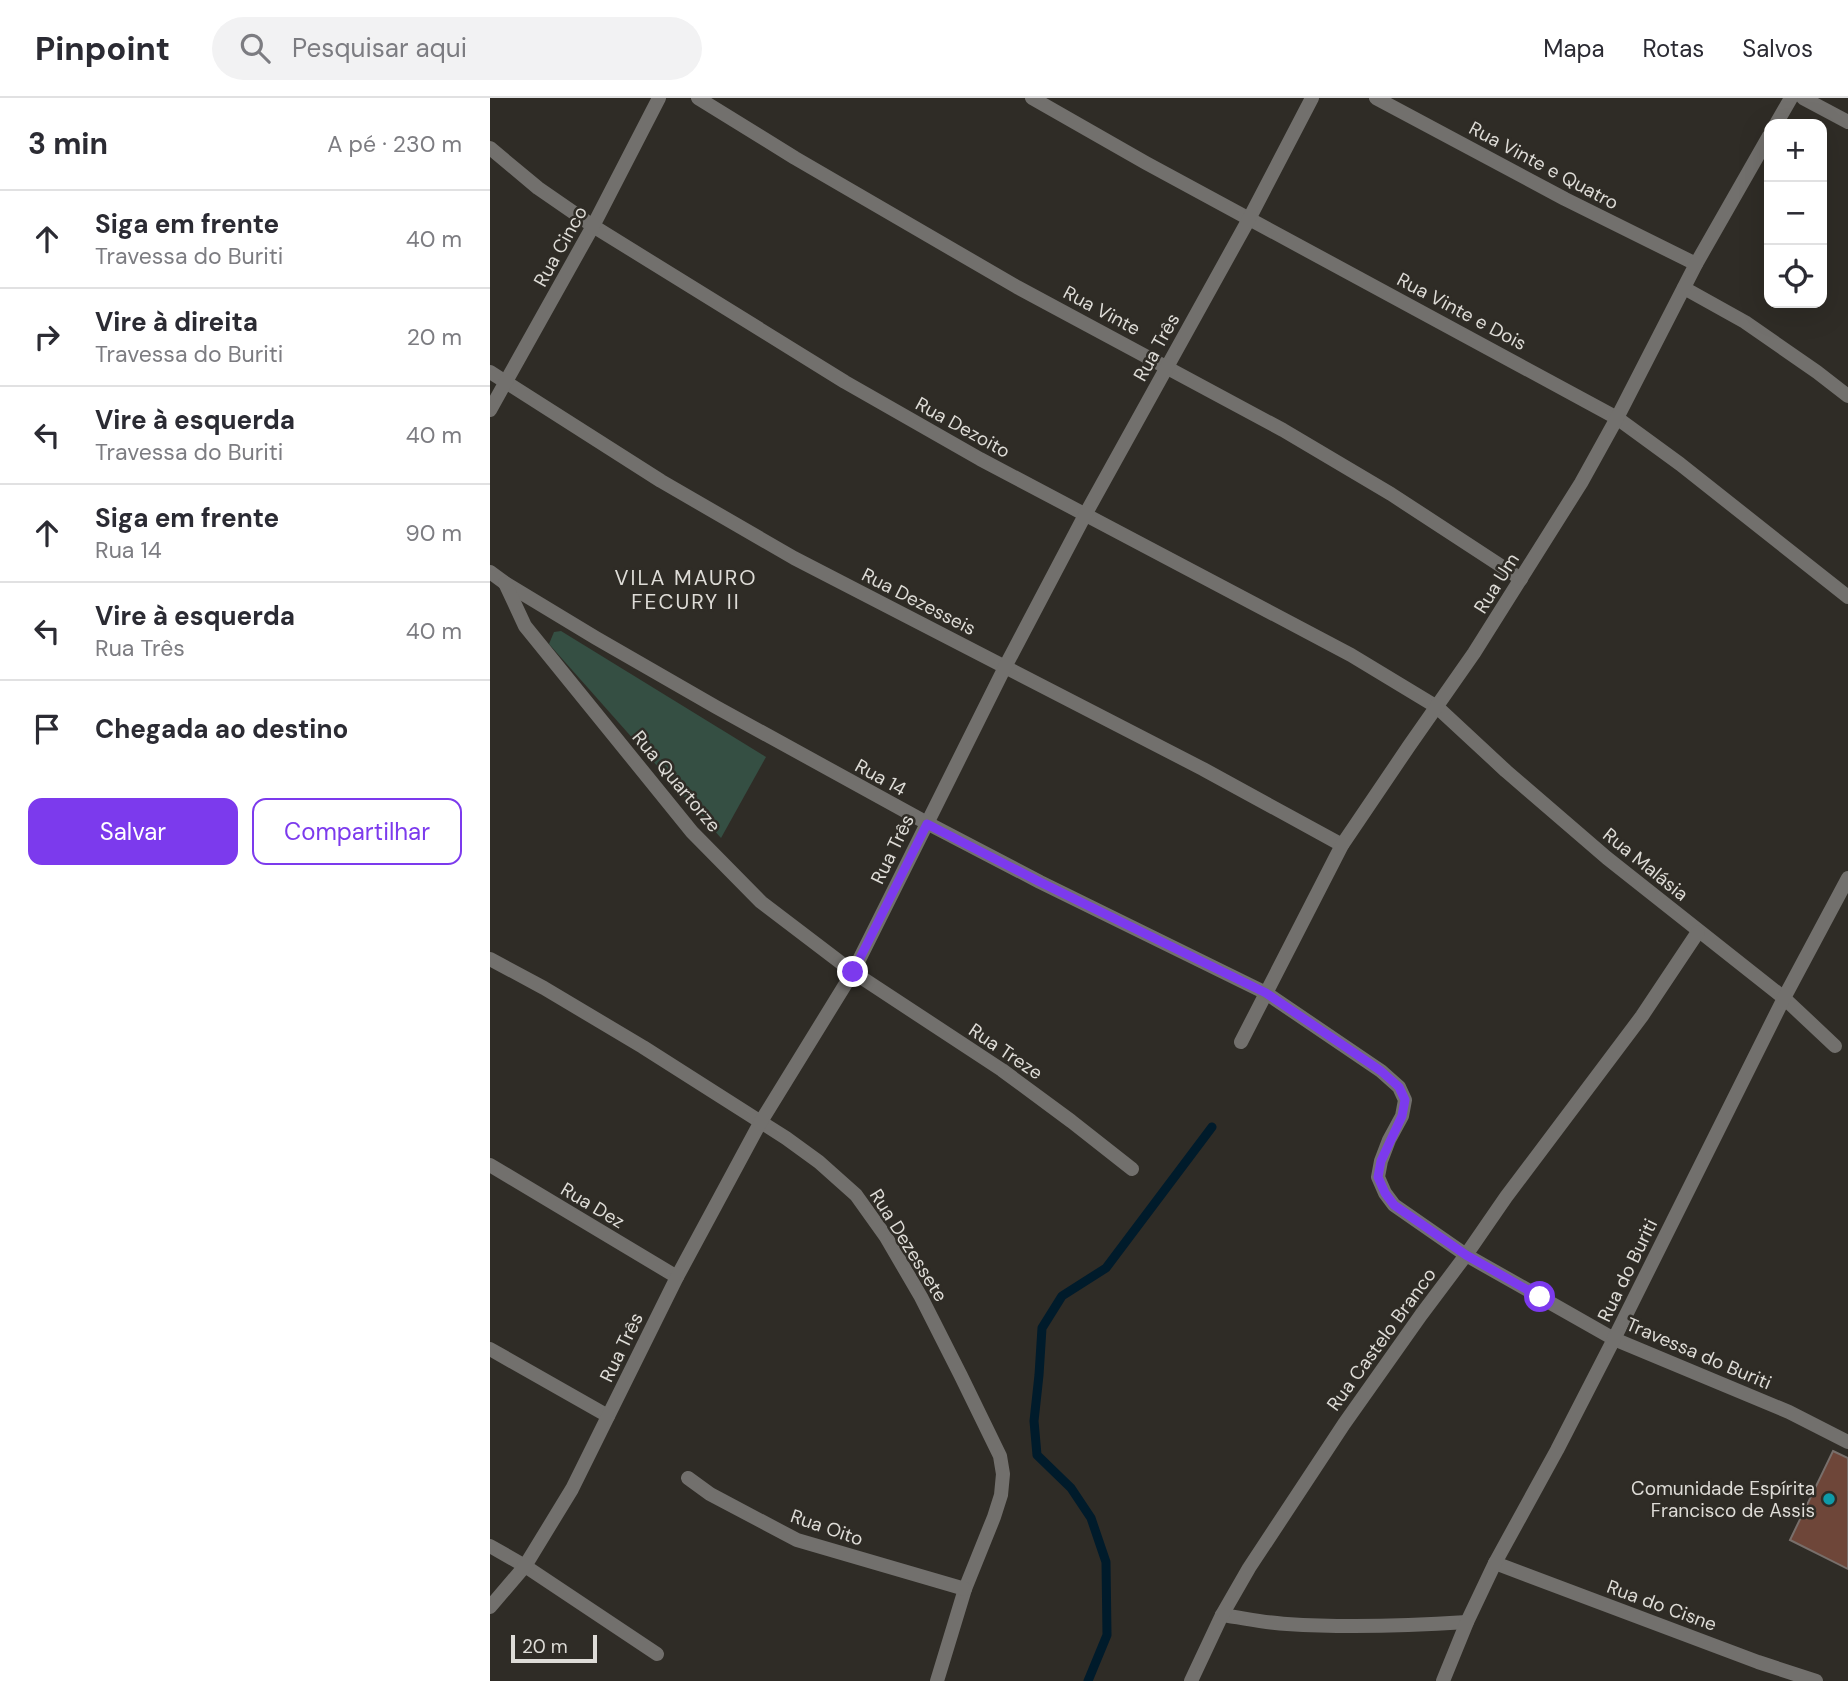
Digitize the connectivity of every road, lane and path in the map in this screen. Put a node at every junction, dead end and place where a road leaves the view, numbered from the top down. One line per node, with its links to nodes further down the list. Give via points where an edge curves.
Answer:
1 (659, 98): 13 (street, Rua Cinco)
2 (698, 98): 16 (street, Rua Vinte, via 1017,287)
3 (1032, 98): 12 (street, Rua Vinte e Dois)
4 (1311, 98): 12 (street, Rua Três)
5 (1376, 98): 14 (street, Rua Vinte e Quatro)
6 (1791, 98): 8 (street)
7 (1803, 98): 9 (street)
8 (1779, 119)
9 (1848, 122)
10 (1764, 145): 14 (street, Rua Um)
11 (490, 148): 13 (street, Rua Dezoito)
12 (1249, 219): 16 (street, Rua Três); 21 (street, Rua Vinte e Dois)
13 (593, 226): 18 (street, Rua Cinco); 22 (street, Rua Dezoito, via 845,382)
14 (1696, 264): 15 (street, Rua Um)
15 (1684, 288): 19 (street, via 1745,323); 21 (street, Rua Um)
16 (1167, 367): 22 (street, Rua Três); 24 (street, Rua Vinte, via 1391,494)
17 (490, 372): 18 (street, Rua Dezesseis)
18 (506, 383): 20 (street, Rua Cinco); 27 (street, Rua Dezesseis, via 794,558)
19 (1848, 396)
20 (490, 410)
21 (1617, 418): 24 (street, Rua Um); 26 (street, Rua Vinte e Dois)
22 (1086, 515): 27 (street, Rua Três); 28 (street, Rua Dezoito, via 1351,655)
23 (490, 572): 25 (street, Rua 14)
24 (1521, 579): 28 (street, Rua Um)
25 (505, 583): 29 (street, Rua 14); 34 (street, Rua Quartorze, via 525,626 692,832 761,902)
26 (1848, 597)
27 (1005, 667): 29 (street, Rua Três); 30 (street, Rua Dezesseis)
28 (1437, 707): 30 (street, Rua Um); 32 (street, Rua Malásia, via 1607,859)
29 (927, 824): 34 (street, Rua Três); 35 (street, Rua 14)
30 (1342, 845): 35 (street, Rua Um)
31 (1848, 878): 36 (street, Rua do Buriti)
32 (1698, 932): 36 (street, Rua Malásia); 42 (street, Rua Castelo Branco, via 1642,1016)
33 (490, 958): 39 (street, Rua Dezessete, via 643,1047)
34 (853, 972): 39 (street, Rua Três); 41 (street, Rua Treze, via 1002,1070)
35 (1266, 993): 37 (street, Rua Um); 42 (street, Travessa do Buriti, via 1399,1087 1405,1100 1402,1116 1378,1177 1394,1205)
36 (1784, 998): 38 (street, Rua Malásia); 44 (street, Rua do Buriti)
37 (1241, 1042)
38 (1835, 1046)
39 (760, 1123): 43 (street, Rua Três); 52 (street, Rua Dezessete, via 819,1162 856,1195 921,1297 1000,1456 1001,1495)
40 (490, 1166): 43 (street, Rua Dez)
41 (1132, 1169)
42 (1466, 1255): 44 (street, Travessa do Buriti); 54 (street, Rua Castelo Branco, via 1344,1424)
43 (677, 1277): 46 (street, Rua Três)
44 (1614, 1339): 47 (street, Travessa do Buriti, via 1789,1412); 50 (street, Rua do Buriti)
45 (490, 1349): 46 (street)
46 (608, 1416): 51 (street, Rua Três, via 572,1489)
47 (1848, 1442)
48 (688, 1478): 52 (street, Rua Oito, via 797,1540)
49 (490, 1546): 51 (street)
50 (1495, 1563): 55 (street, Rua do Buriti); 60 (street, Rua do Cisne)
51 (524, 1566): 53 (street, Rua Três); 56 (street)
52 (965, 1589): 57 (street, Rua Dezessete)
53 (490, 1606)
54 (1223, 1615): 55 (street, via 1284,1624 1357,1627); 58 (street, Rua Castelo Branco)
55 (1467, 1622): 59 (street, Rua do Buriti)
56 (657, 1654)
57 (936, 1681)
58 (1191, 1681)
59 (1443, 1681)
60 (1816, 1681)

